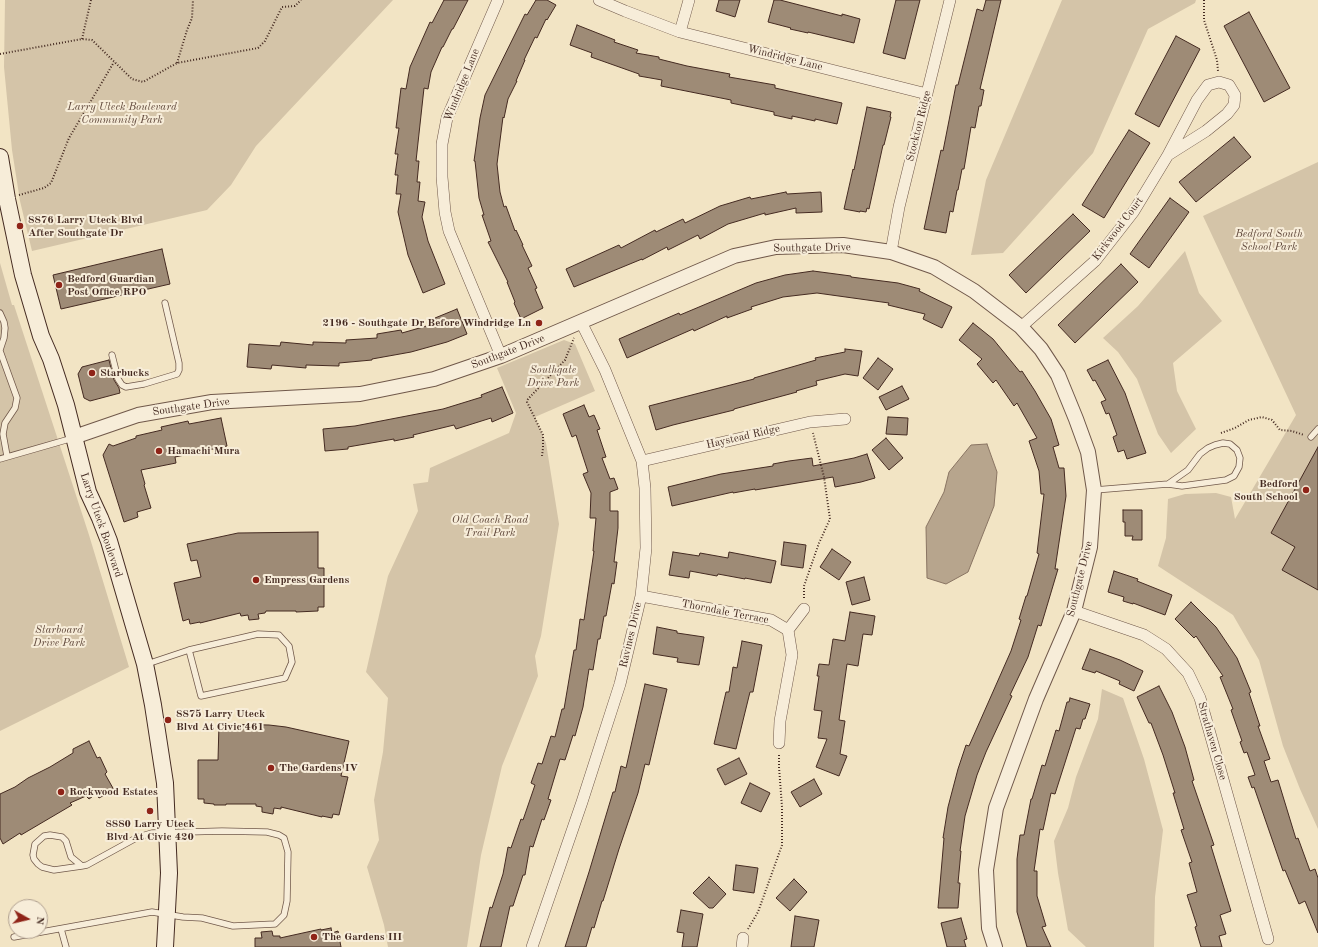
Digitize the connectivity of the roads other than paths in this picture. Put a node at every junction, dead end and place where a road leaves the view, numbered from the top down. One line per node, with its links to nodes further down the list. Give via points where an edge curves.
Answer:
1 (498, 0): 16 (street, Windridge Lane, via 447,118 442,144 442,177 449,231)
2 (599, 0): 5 (street, Windridge Lane)
3 (689, 0): 5 (street)
4 (950, 0): 6 (street, Stockton Ridge)
5 (680, 32): 6 (street, Windridge Lane)
6 (927, 94): 9 (street, Stockton Ridge, via 899,207)
7 (1168, 155): 7 (street, Kirkwood Court, via 1197,100 1208,85 1219,82 1229,85 1235,95 1234,105 1227,114); 13 (street, Kirkwood Court, via 1134,211 1095,261)
8 (0, 157): 20 (main road, Larry Uteck Boulevard, via 23,275 41,336 66,405)
9 (891, 252): 12 (street, Southgate Drive, via 842,245 776,247 734,256); 13 (street, Southgate Drive, via 934,267 974,291)
10 (164, 303): 15 (lane, via 179,363 177,374 126,387 118,378)
11 (0, 313): 14 (lane, via 5,328)
12 (581, 322): 16 (street, Southgate Drive); 23 (street, Ravines Drive, via 605,370)
13 (1021, 327): 25 (street, Southgate Drive, via 1058,375 1088,452)
14 (0, 350): 21 (lane, via 17,398 15,408 5,423 3,434)
15 (112, 355)
16 (501, 356): 20 (street, Southgate Drive, via 434,379 360,394 212,402 138,415)
17 (845, 419): 23 (street, Haystead Ridge, via 810,422)
18 (1318, 429): 19 (lane)
19 (1311, 437)
20 (74, 438): 21 (lane); 31 (main road, Larry Uteck Boulevard, via 88,492 109,541)
21 (7, 456): 22 (lane)
22 (0, 459)
23 (642, 461): 26 (street, Ravines Drive, via 646,548)
24 (1168, 484): 24 (lane, via 1182,486 1226,480 1234,476 1239,468 1240,458 1237,450 1230,444 1223,443 1208,448 1188,470); 25 (lane)
25 (1094, 490): 28 (street, Southgate Drive, via 1090,547)
26 (641, 596): 29 (street, Thorndale Terrace, via 771,620); 41 (street, Ravines Drive, via 620,684)
27 (804, 609): 29 (street)
28 (1074, 611): 38 (street, Strathaven Close, via 1144,635 1166,649 1188,673 1202,704); 42 (street, Southgate Drive, via 1036,699 996,808 986,870 988,928)
29 (788, 630): 32 (street, via 792,655 780,721)
30 (189, 650): 30 (lane, via 258,634 279,635 289,646 292,662 285,678 201,696); 31 (lane)
31 (145, 664): 33 (main road, Larry Uteck Boulevard, via 160,746)
32 (779, 744)
33 (168, 833): 34 (lane, via 152,833 138,837); 35 (main road, Larry Uteck Boulevard); 35 (lane, via 267,832 284,838 288,858 286,908 284,915 275,924 233,926 202,918)
34 (82, 866): 34 (lane, via 71,857 69,846 62,837 44,836 35,844 34,859 42,867 54,870)
35 (167, 914): 36 (lane, via 152,912); 40 (main road, Larry Uteck Boulevard)
36 (61, 929): 37 (lane); 39 (lane)
37 (48, 931)
38 (1268, 939)
39 (66, 947)
40 (165, 947)
41 (532, 947)
42 (994, 947)

